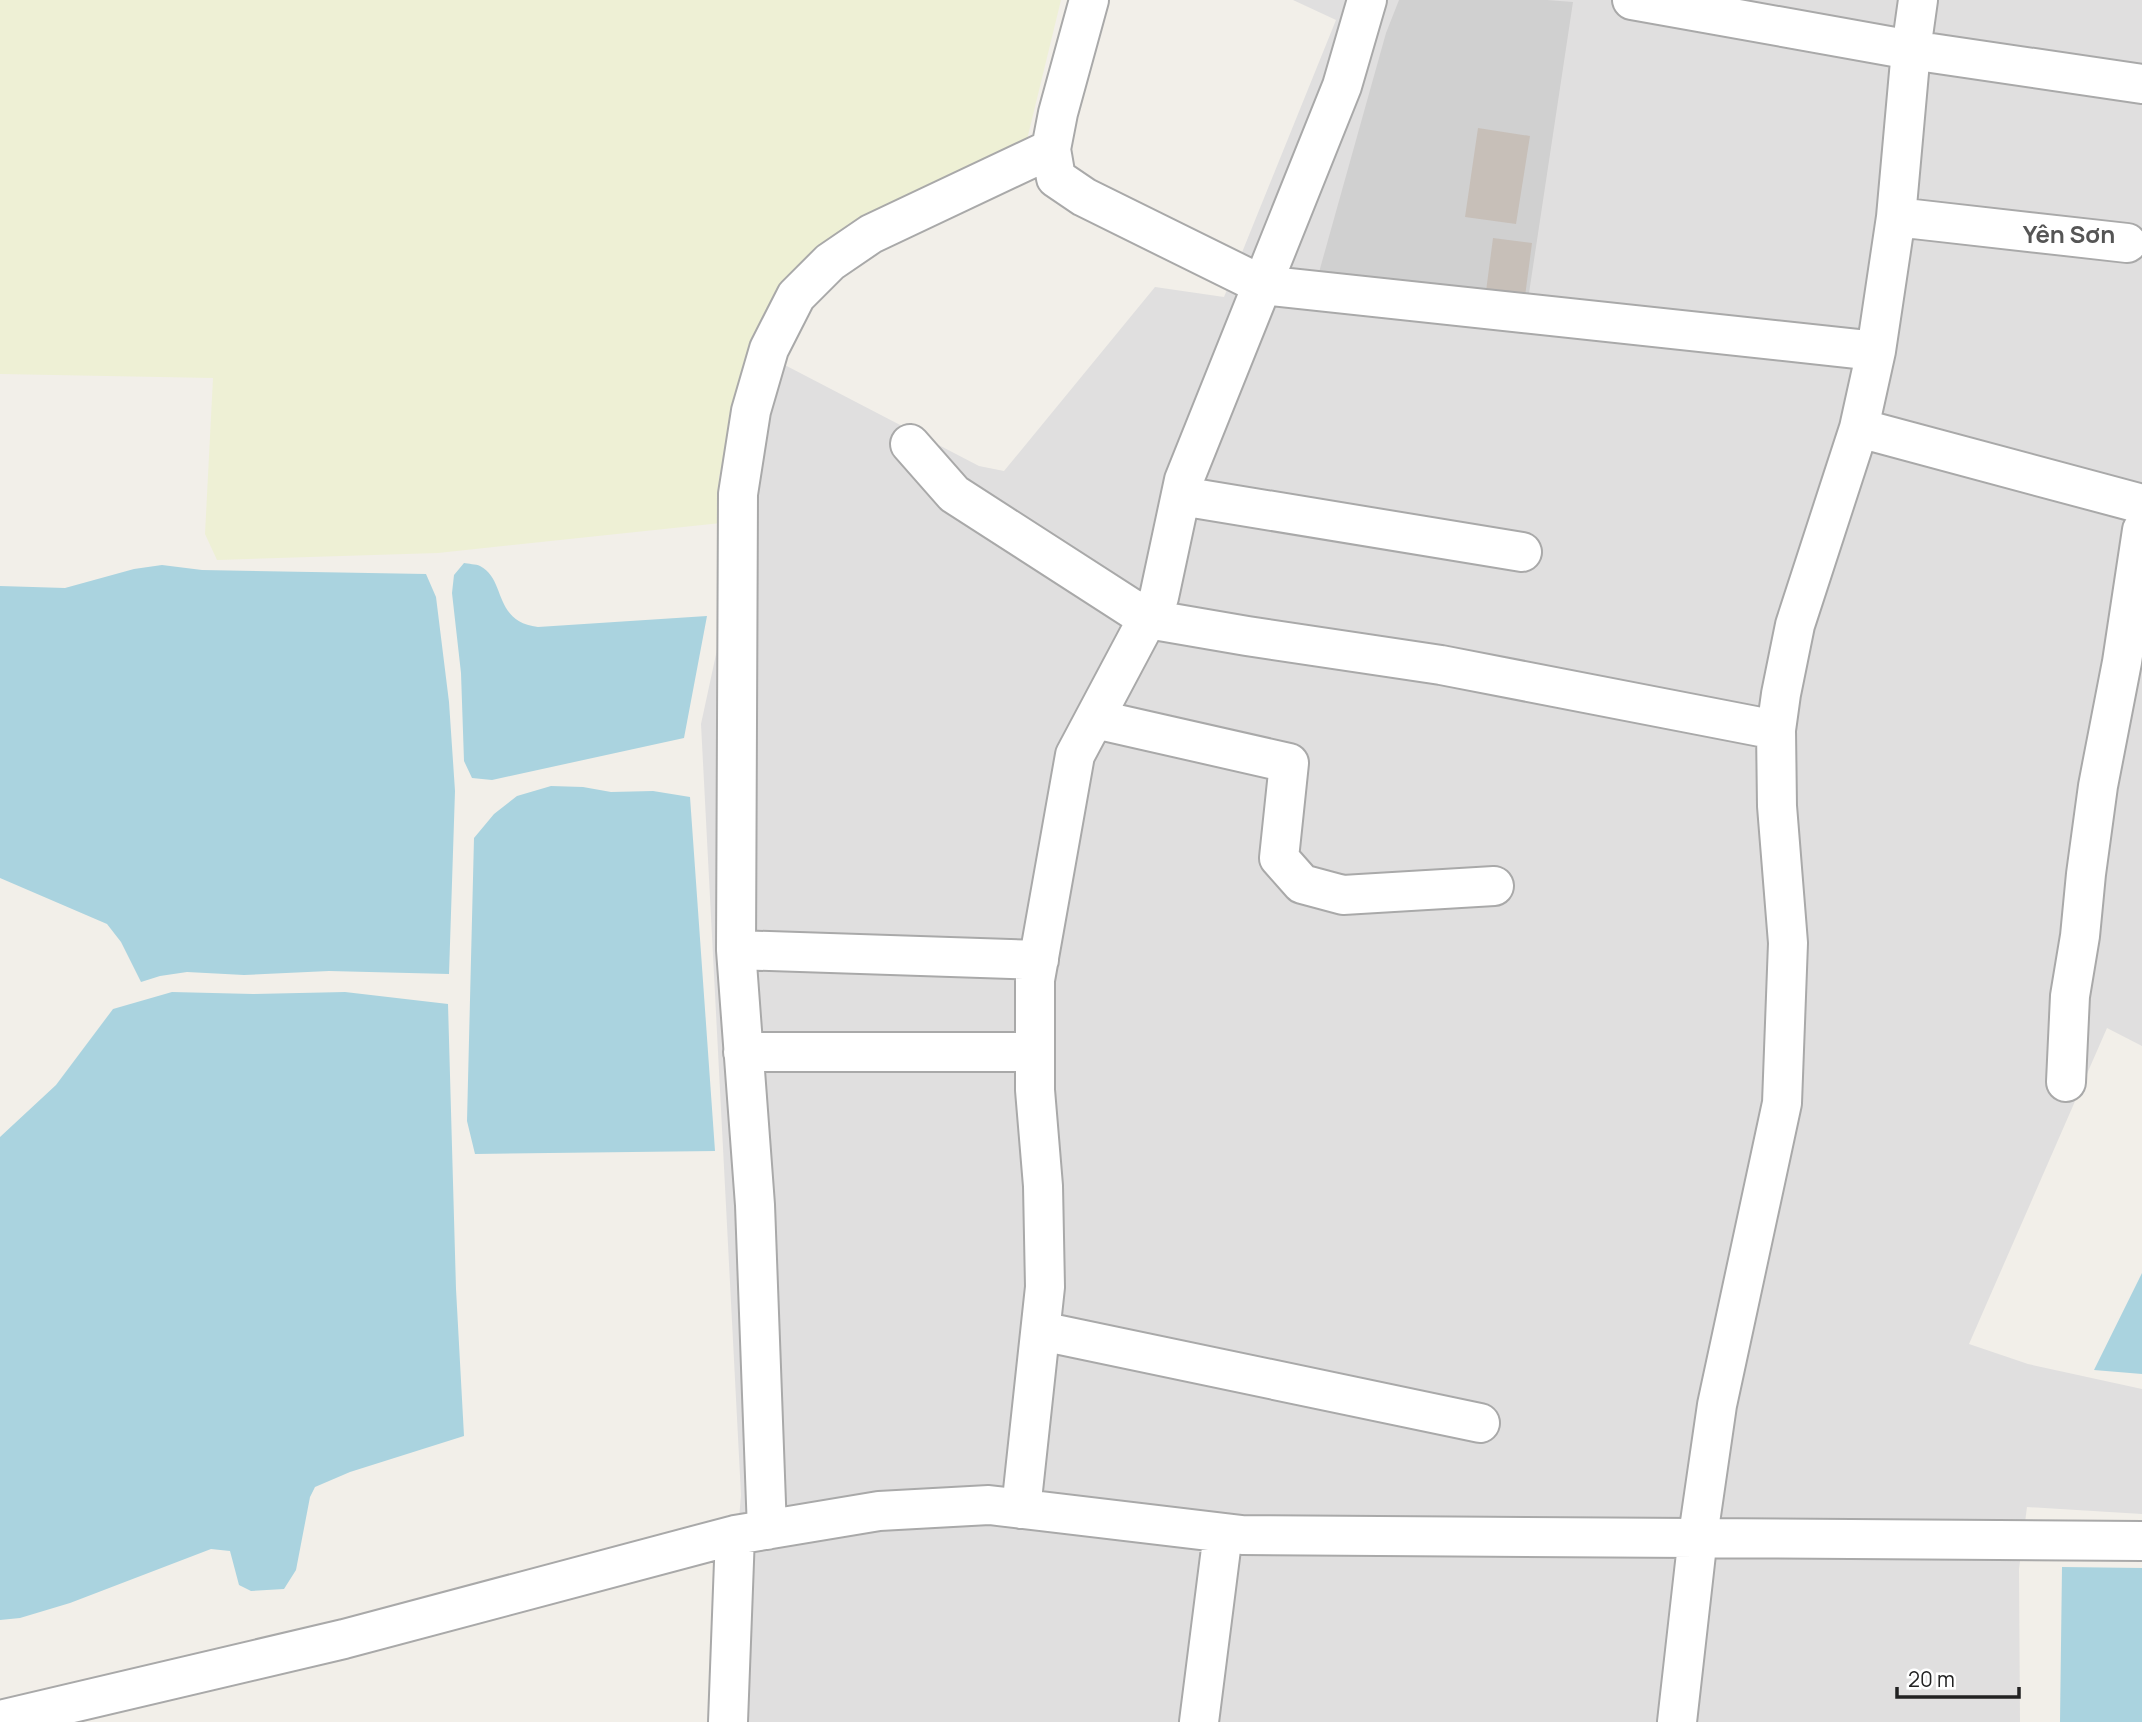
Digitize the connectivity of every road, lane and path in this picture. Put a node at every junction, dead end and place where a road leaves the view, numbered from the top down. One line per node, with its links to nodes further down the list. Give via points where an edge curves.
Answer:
1 (1089, 0): 7 (street)
2 (1367, 0): 10 (street, via 1342,86)
3 (1632, 0): 5 (street)
4 (1918, 0): 5 (street)
5 (1911, 50): 6 (street); 8 (street)
6 (2142, 84)
7 (1051, 149): 10 (street, via 1056,178 1084,197); 22 (street, via 871,234 830,262 796,296 769,349 751,411 738,494)
8 (1896, 216): 9 (street); 11 (street)
9 (2127, 243)
10 (1262, 285): 11 (street); 14 (street)
11 (1876, 351): 12 (street)
12 (1859, 428): 15 (street); 20 (street, via 1795,625)
13 (910, 444): 18 (street, via 954,494)
14 (1181, 496): 17 (street); 18 (street, via 1159,597)
15 (2142, 504)
16 (2142, 530): 26 (street, via 2098,786 2070,996)
17 (1522, 552)
18 (1148, 619): 19 (street); 20 (street, via 1441,665)
19 (1095, 719): 21 (street, via 1289,763 1279,858 1302,884 1343,895); 23 (street, via 1075,755)
20 (1776, 730): 32 (street, via 1788,943 1782,1103 1717,1405)
21 (1494, 886)
22 (736, 950): 23 (street); 24 (street)
23 (1039, 960): 25 (street)
24 (743, 1052): 25 (street); 31 (street, via 755,1205)
25 (1035, 1052): 27 (street, via 1043,1186)
26 (2066, 1082)
27 (1041, 1331): 28 (street); 29 (street)
28 (1480, 1423)
29 (1021, 1509): 30 (street); 31 (street, via 989,1505 879,1511)
30 (1223, 1532): 32 (street); 38 (street)
31 (751, 1533): 34 (street); 37 (street)
32 (1698, 1536): 33 (street); 39 (street)
33 (2142, 1541)
34 (149, 1685): 35 (street); 36 (street)
35 (0, 1720)
36 (125, 1722)
37 (728, 1722)
38 (1199, 1722)
39 (1677, 1722)

